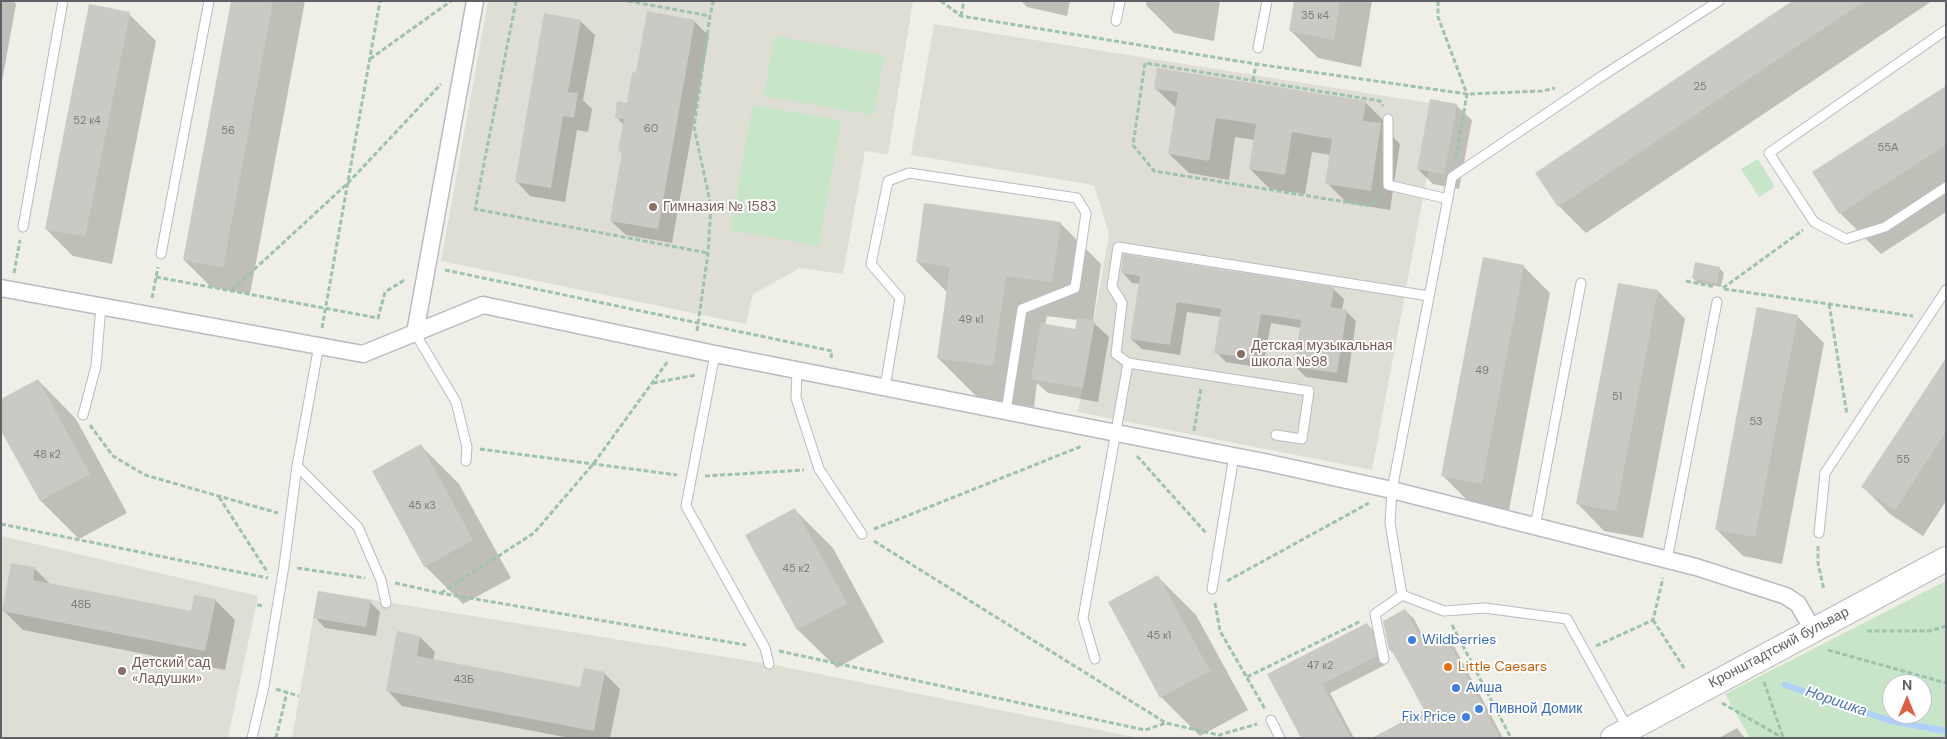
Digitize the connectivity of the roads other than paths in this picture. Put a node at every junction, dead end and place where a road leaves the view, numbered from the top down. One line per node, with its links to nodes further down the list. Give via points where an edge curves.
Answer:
1 (63, 1): 13 (lane)
2 (209, 1): 14 (lane)
3 (475, 1): 21 (street)
4 (1120, 1): 7 (lane)
5 (1266, 1): 9 (lane)
6 (1719, 1): 12 (lane, via 1452,177)
7 (1116, 22)
8 (1946, 30): 11 (lane, via 1769,153 1814,222 1846,240 1885,227)
9 (1258, 48)
10 (1388, 119): 12 (lane, via 1388,185)
11 (1946, 188)
12 (1448, 199): 18 (lane)
13 (22, 227)
14 (161, 254)
15 (1581, 283): 35 (lane)
16 (7, 285): 20 (street)
17 (1946, 290): 36 (lane, via 1825,472)
18 (1429, 296): 24 (lane, via 1118,247 1112,287 1122,304 1116,354); 34 (lane)
19 (1717, 302): 39 (lane)
20 (101, 306): 22 (street); 28 (lane, via 96,366)
21 (415, 333): 22 (street, via 364,354); 23 (street, via 483,305); 32 (lane, via 456,402 467,447)
22 (320, 338): 33 (lane)
23 (715, 354): 25 (street); 46 (lane, via 686,506 764,648)
24 (1128, 363): 29 (lane); 30 (lane, via 1309,392 1302,440)
25 (797, 370): 26 (street); 37 (lane, via 796,398 820,469)
26 (885, 387): 27 (street); 27 (lane, via 900,298 871,264 888,181 909,173 1076,198 1086,213 1075,288 1022,309)
27 (1006, 411): 29 (street)
28 (83, 416)
29 (1116, 432): 31 (street); 44 (lane, via 1083,618)
30 (1276, 435)
31 (1234, 456): 34 (street); 40 (lane)
32 (466, 461)
33 (297, 466): 42 (lane, via 358,527 381,580); 49 (lane, via 284,566)
34 (1392, 490): 35 (street); 41 (lane, via 1390,523)
35 (1534, 527): 39 (street)
36 (1819, 533)
37 (862, 534)
38 (1946, 559): 43 (main road, Кронштадтский бульвар)
39 (1667, 560): 43 (street, via 1786,596 1798,604)
40 (1212, 589)
41 (1402, 595): 45 (lane, via 1375,614); 48 (lane, via 1444,611 1485,608 1567,619 1585,651)
42 (386, 603)
43 (1813, 630): 48 (main road, Кронштадтский бульвар)
44 (1095, 658)
45 (1384, 659)
46 (769, 664)
47 (1271, 720): 50 (lane)
48 (1621, 734)
49 (252, 738)
50 (1280, 738)

